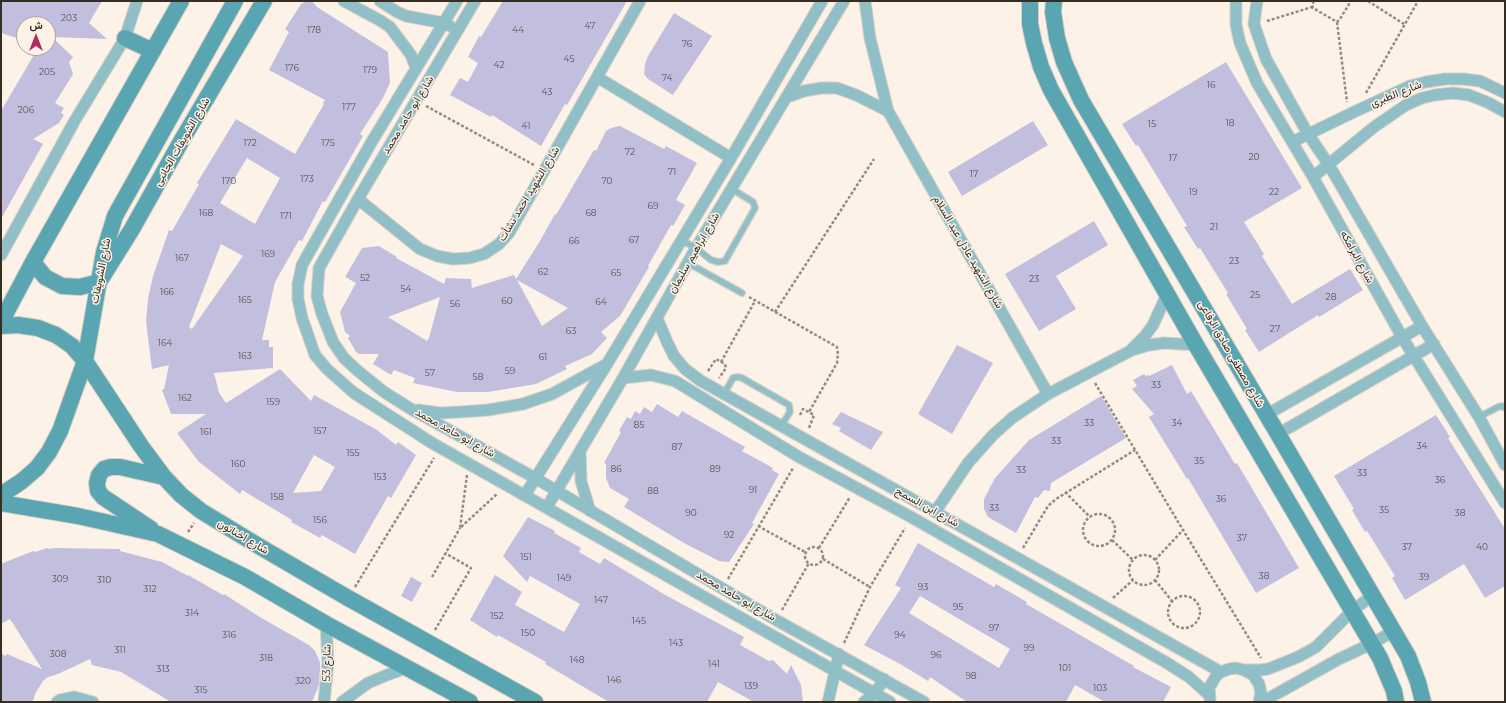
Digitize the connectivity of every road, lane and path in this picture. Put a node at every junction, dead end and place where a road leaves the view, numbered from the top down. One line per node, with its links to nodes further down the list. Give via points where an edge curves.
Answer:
1 (137, 1): 27 (street)
2 (181, 1): 28 (main road)
3 (235, 1): 51 (main road, شارع الشويفات, via 115,216)
4 (264, 1): 51 (main road, شارع الشويفات الجانبى, via 132,229)
5 (344, 1): 29 (street, via 390,27 411,55)
6 (380, 1): 23 (street, via 406,16)
7 (457, 1): 23 (street, شارع ابو حامد محمد)
8 (475, 1): 26 (street, شارع ابو حامد محمد)
9 (640, 1): 30 (street, شارع الشهيد احمد نشأت)
10 (822, 1): 39 (street, شارع ابراهيم سليمان)
11 (844, 1): 32 (street, شارع ابراهيم سليمان)
12 (865, 1): 34 (street, شارع الشهيد عادل عبد السلام, via 870,38)
13 (1030, 1): 53 (main road, via 1030,24 1034,43 1051,90)
14 (1054, 1): 79 (main road, شارع مصطفى صادق الرفاعى, via 1053,12 1058,44 1081,100)
15 (1236, 1): 38 (street, شارع البرامكه, via 1236,25 1240,43 1257,83)
16 (1257, 1): 24 (street, شارع البرامكه)
17 (1314, 1): 21 (path)
18 (1350, 1): 22 (path)
19 (1368, 1): 25 (path)
20 (1418, 1): 25 (path)
21 (1312, 7): 22 (path); 24 (path)
22 (1337, 22): 35 (path)
23 (444, 23): 26 (street); 29 (street, شارع ابو حامد محمد)
24 (1254, 24): 37 (street, شارع البرامكه, via 1266,59)
25 (1404, 24): 35 (path)
26 (458, 30): 33 (street, شارع ابو حامد محمد)
27 (125, 38): 28 (main road); 48 (street, via 74,122)
28 (153, 51): 49 (main road)
29 (416, 68): 55 (street, شارع ابو حامد محمد, via 302,265)
30 (597, 77): 39 (street); 42 (street, شارع الشهيد احمد نشأت)
31 (1505, 93): 35 (street, شارع الطبرى, via 1480,81 1463,78 1445,79 1410,86)
32 (787, 97): 34 (street, via 804,91 837,88); 44 (street, شارع ابراهيم سليمان)
33 (417, 101): 42 (path); 45 (street, شارع ابو حامد محمد)
34 (888, 111): 75 (street, شارع الشهيد عادل عبد السلام)
35 (1352, 112): 37 (street, شارع الطبرى)
36 (1505, 112): 41 (street, شارع الطبرى, via 1469,95 1453,93 1422,98 1379,123)
37 (1308, 134): 38 (street, شارع الطبرى); 41 (street, شارع البرامكه)
38 (1292, 142): 43 (street, شارع البرامكه)
39 (731, 158): 46 (street, شارع ابراهيم سليمان)
40 (874, 159): 57 (path)
41 (1329, 165): 43 (street, شارع الطبرى); 61 (street, شارع البرامكه)
42 (544, 170): 45 (street, شارع الشهيد احمد نشأت, via 500,244 484,254 470,258 437,256 420,249)
43 (1313, 177): 62 (street, شارع البرامكه)
44 (732, 190): 47 (street, شارع ابراهيم سليمان); 47 (lane, via 753,202 755,208 725,261 711,260)
45 (358, 199): 54 (street, شارع ابو حامد محمد, via 320,268)
46 (681, 239): 47 (lane); 69 (street, شارع ابراهيم سليمان)
47 (696, 248): 50 (street, شارع ابراهيم سليمان)
48 (1, 255)
49 (33, 262): 51 (main road, via 45,277 62,286 80,288); 59 (main road)
50 (688, 263): 52 (lane); 58 (street, شارع ابراهيم سليمان)
51 (98, 282): 67 (main road, شارع الشويفات)
52 (742, 293): 56 (path)
53 (1167, 294): 64 (main road); 65 (street, via 1153,325)
54 (317, 296): 55 (street); 77 (street, شارع ابو حامد محمد, via 333,342 344,358 384,392)
55 (298, 299): 84 (street, شارع ابو حامد محمد, via 315,355 327,370 354,393)
56 (755, 301): 57 (path); 68 (path)
57 (775, 312): 78 (path, via 837,347 836,363)
58 (657, 318): 71 (street, شارع ابراهيم سليمان); 72 (street, شارع ابن السمح, via 674,356 685,369)
59 (1, 322)
60 (1, 326): 67 (main road, شارع اخناتون, via 38,328 56,335 72,346)
61 (1422, 326): 62 (street); 63 (street, شارع البرامكه)
62 (1402, 338): 66 (street, شارع البرامكه); 79 (street)
63 (1434, 344): 66 (street); 80 (street, شارع البرامكه)
64 (1196, 345): 65 (street, via 1164,343); 129 (main road)
65 (1132, 350): 70 (street)
66 (1413, 355): 82 (street); 98 (street, شارع البرامكه)
67 (85, 361): 90 (main road, شارع اخناتون); 96 (main road, شارع الشويفات, via 62,425 49,452 27,477)
68 (721, 362): 72 (path, via 714,360); 73 (path, via 726,368)
69 (607, 364): 77 (street, via 552,394 523,404 460,412); 91 (street, شارع ابراهيم سليمان)
70 (1089, 372): 75 (street); 86 (path)
71 (623, 378): 85 (street, شارع ابراهيم سليمان); 87 (street, شارع ابن السمح, via 651,374 675,381)
72 (702, 381): 73 (street, شارع ابن السمح)
73 (712, 388): 74 (street, شارع ابن السمح)
74 (724, 394): 81 (street, شارع ابن السمح); 81 (lane, via 733,378 742,378 789,405)
75 (1048, 394): 103 (street, via 993,434 968,463)
76 (1505, 408): 80 (lane, via 1498,407)
77 (411, 409): 91 (street, شارع ابو حامد محمد)
78 (809, 412): 81 (path, via 803,409); 83 (path, via 814,417)
79 (1266, 415): 82 (main road, شارع مصطفى صادق الرفاعى)
80 (1479, 417): 89 (street, شارع البرامكه)
81 (786, 429): 83 (street, شارع ابن السمح)
82 (1278, 434): 125 (main road, شارع مصطفى صادق الرفاعى)
83 (803, 438): 103 (street, شارع ابن السمح)
84 (441, 447): 88 (street, شارع ابو حامد محمد); 126 (path)
85 (580, 450): 94 (street, شارع ابراهيم سليمان); 102 (street, via 581,481)
86 (1135, 450): 95 (path); 108 (path)
87 (799, 457): 93 (street, شارع ابن السمح); 106 (path)
88 (468, 463): 92 (street, شارع ابو حامد محمد); 107 (path)
89 (1505, 465)
90 (164, 477): 101 (main road, شارع اخناتون, via 181,495); 109 (main road, via 111,467 104,469 97,483 98,491 103,497)
91 (535, 478): 94 (street, شارع ابو حامد محمد); 97 (street, شارع ابراهيم سليمان)
92 (507, 484): 97 (street, شارع ابو حامد محمد); 107 (path)
93 (856, 488): 104 (street, شارع ابن السمح); 112 (path)
94 (556, 491): 100 (street, شارع ابراهيم سليمان); 102 (street, شارع ابو حامد محمد)
95 (1065, 492): 105 (path); 115 (path, via 1048,506)
96 (1, 495)
97 (525, 495): 100 (street, شارع ابو حامد محمد)
98 (1504, 499)
99 (1, 503): 109 (main road, via 78,516)
100 (547, 507): 139 (street, شارع ابو حامد محمد)
101 (201, 510): 111 (path); 126 (main road, شارع اخناتون)
102 (590, 511): 124 (street, شارع ابو حامد محمد)
103 (934, 512): 115 (street, شارع ابن السمح)
104 (911, 516): 123 (path); 143 (street, شارع ابن السمح, via 1167,663 1189,677)
105 (1090, 517): 110 (path, via 1100,514 1112,521 1115,530); 110 (path, via 1084,524 1086,539 1098,546)
106 (758, 526): 113 (path); 124 (path)
107 (460, 528): 114 (path)
108 (1183, 530): 118 (path); 137 (path)
109 (158, 534): 111 (main road)
110 (1112, 540): 117 (path)
111 (181, 545): 131 (main road)
112 (819, 548): 113 (path, via 811,547); 116 (path)
113 (805, 552): 119 (path)
114 (445, 553): 120 (path); 133 (path, via 471,568)
115 (1017, 558): 128 (street, شارع ابن السمح)
116 (823, 559): 119 (path, via 817,565); 123 (path)
117 (1133, 560): 118 (path, via 1147,555); 121 (path, via 1129,568)
118 (1155, 560): 122 (path, via 1159,568)
119 (809, 563): 130 (path)
120 (432, 577)
121 (1133, 580): 122 (path, via 1141,585); 128 (path)
122 (1155, 580): 127 (path)
123 (870, 587): 135 (path)
124 (722, 588): 130 (street, شارع ابو حامد محمد)
125 (1373, 595): 129 (street); 132 (main road, شارع مصطفى صادق الرفاعى)
126 (348, 598): 133 (main road, شارع اخناتون)
127 (1172, 601): 127 (path, via 1167,616 1173,625 1183,629 1197,622 1200,612 1196,602 1182,596)
128 (1104, 606): 140 (street, شارع ابن السمح)
129 (1352, 611): 134 (main road); 137 (street, via 1316,647)
130 (776, 620): 135 (street, شارع ابو حامد محمد)
131 (326, 624): 136 (main road); 146 (street, شارع 53, via 328,663)
132 (1394, 631): 134 (street); 156 (main road, شارع مصطفى صادق الرفاعى, via 1408,656)
133 (428, 642): 149 (main road, شارع اخناتون)
134 (1372, 644): 154 (street); 155 (main road, via 1387,672)
135 (839, 654): 139 (street); 141 (street, شارع ابو حامد محمد)
136 (406, 668): 147 (street, via 368,683); 148 (main road)
137 (1268, 669): 138 (street)
138 (1244, 670): 140 (street, via 1236,668); 154 (street, via 1253,675 1258,684)
139 (834, 671): 142 (street, شارع ابو حامد محمد); 150 (street)
140 (1221, 672): 143 (street, via 1212,682)
141 (884, 679): 142 (street); 153 (street, شارع ابو حامد محمد)
142 (875, 693): 151 (street); 152 (street, شارع ابو حامد محمد)
143 (1210, 698)
144 (57, 702): 145 (street, via 74,697)
145 (93, 702)
146 (324, 702)
147 (342, 702)
148 (470, 702)
149 (535, 702)
150 (828, 702)
151 (864, 702)
152 (890, 702)
153 (924, 702)
154 (1260, 702)
155 (1396, 702)
156 (1423, 702)

